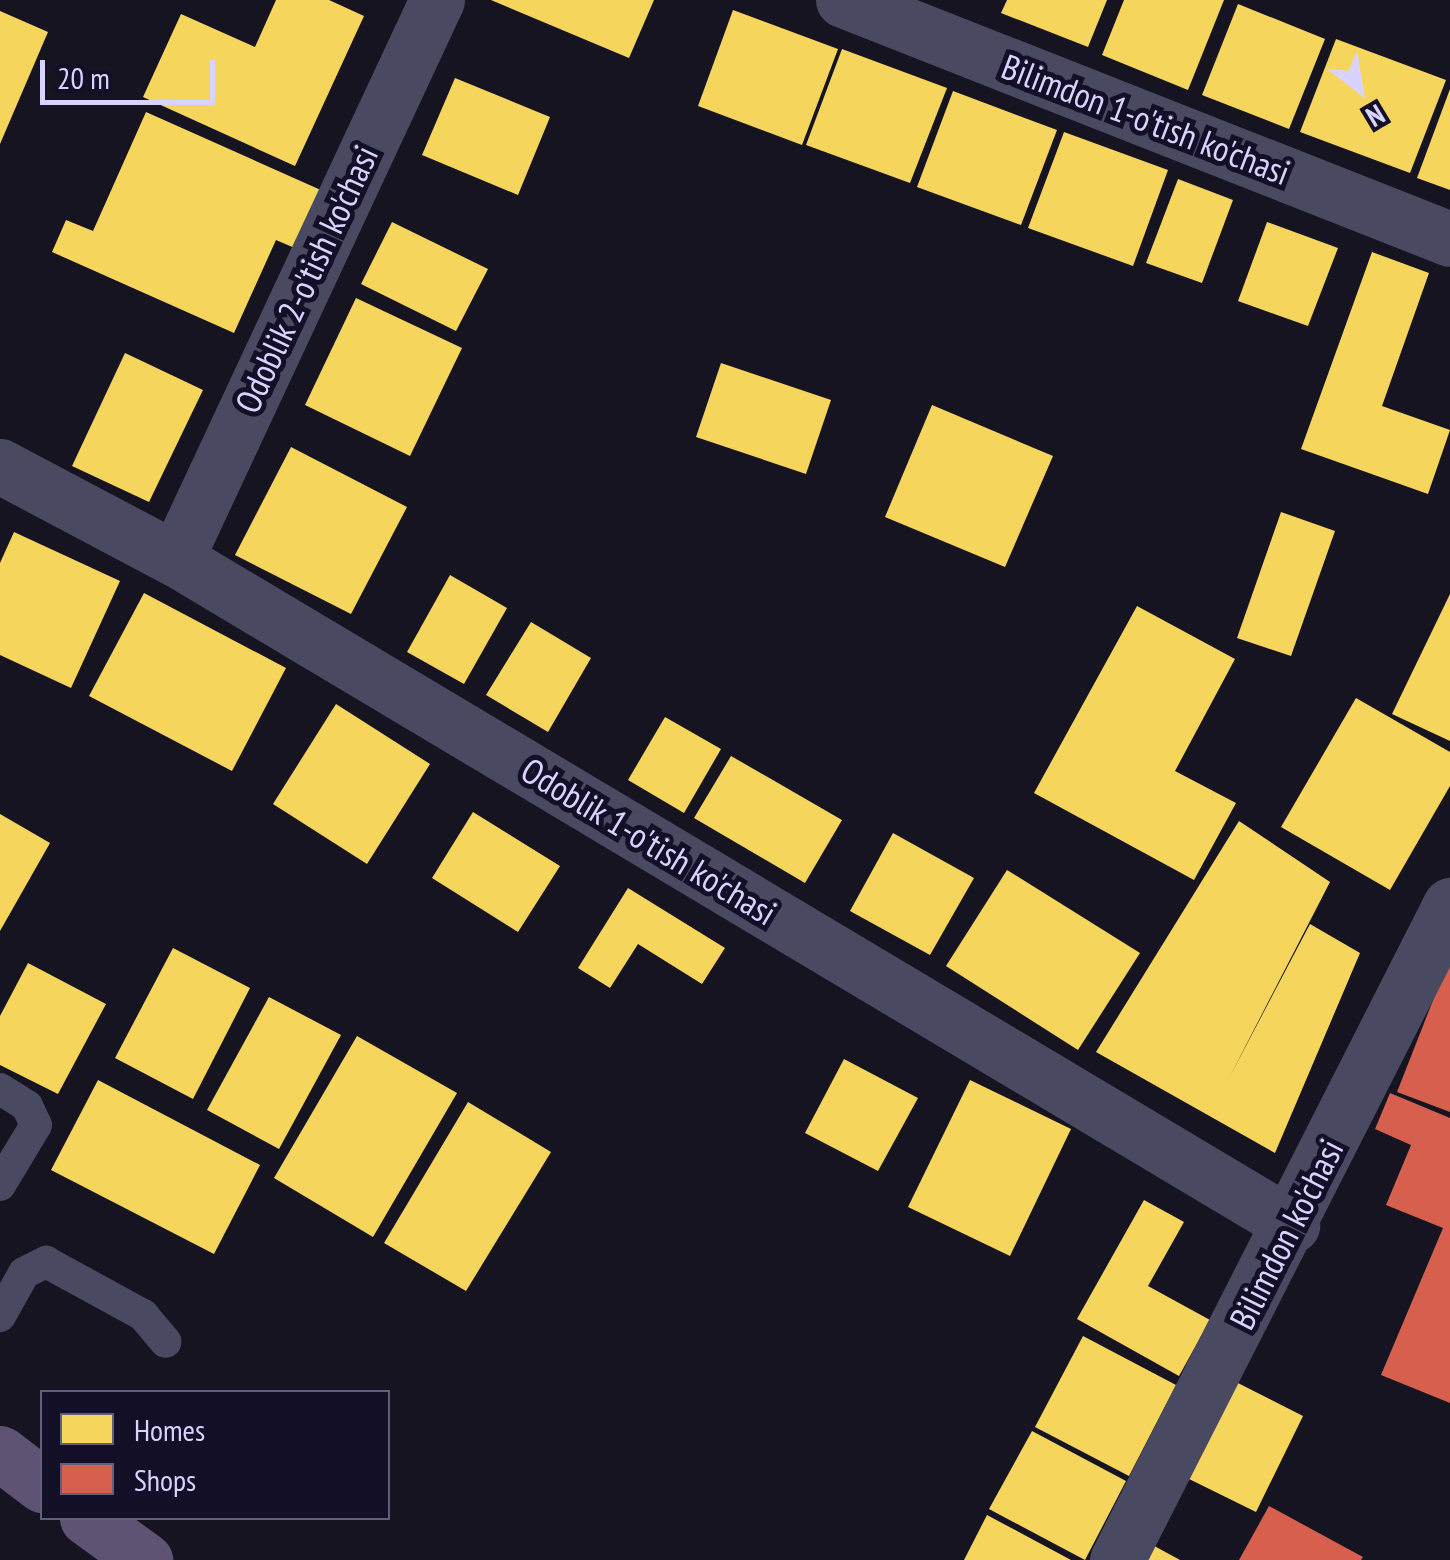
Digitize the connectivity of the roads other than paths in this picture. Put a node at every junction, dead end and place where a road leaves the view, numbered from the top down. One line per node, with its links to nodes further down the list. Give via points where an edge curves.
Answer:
1 (436, 0): 5 (street, Odoblik 2-o'tish ko'chasi)
2 (842, 0): 3 (street, Bilimdon 1-o'tish ko'chasi)
3 (1450, 239)
4 (0, 466): 5 (street, Odoblik 1-o'tish ko'chasi)
5 (176, 559): 9 (street, Odoblik 1-o'tish ko'chasi)
6 (1450, 905): 9 (street, Bilimdon ko'chasi)
7 (0, 1089): 8 (lane, via 27,1106 36,1125)
8 (0, 1184)
9 (1292, 1225): 16 (street, Bilimdon ko'chasi)
10 (0, 1316): 11 (lane, via 24,1273 46,1262 143,1315)
11 (166, 1342)
12 (0, 1454): 13 (main road)
13 (40, 1483)
14 (91, 1520): 15 (main road)
15 (145, 1560)
16 (1117, 1560)

